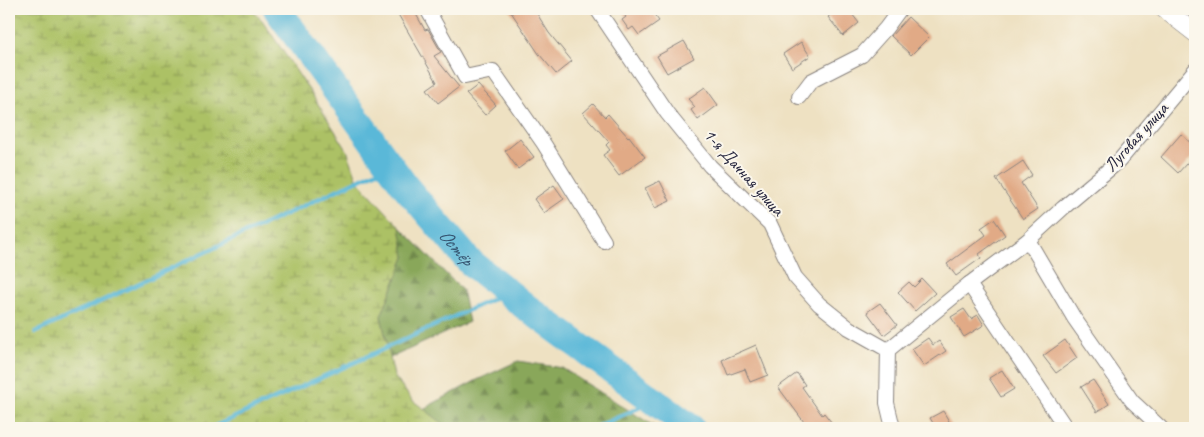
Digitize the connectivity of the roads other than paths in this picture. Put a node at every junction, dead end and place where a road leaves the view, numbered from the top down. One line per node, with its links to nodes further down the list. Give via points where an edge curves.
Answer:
1 (427, 9): 9 (street, via 466,77 493,71 544,144)
2 (597, 9): 11 (street, 1-я Дачная улица, via 667,113 710,166 770,224 795,277 818,304 849,328)
3 (900, 9): 7 (street, via 862,55 811,81)
4 (1164, 9): 5 (street)
5 (1195, 33)
6 (1195, 70): 8 (street, Луговая улица, via 1119,161)
7 (799, 97)
8 (1028, 240): 10 (street, Луговая улица); 14 (street, via 1074,318 1127,394)
9 (604, 241)
10 (969, 284): 11 (street, Луговая улица); 13 (street)
11 (888, 350): 12 (street, via 887,403)
12 (893, 428)
13 (1066, 428)
14 (1161, 428)

